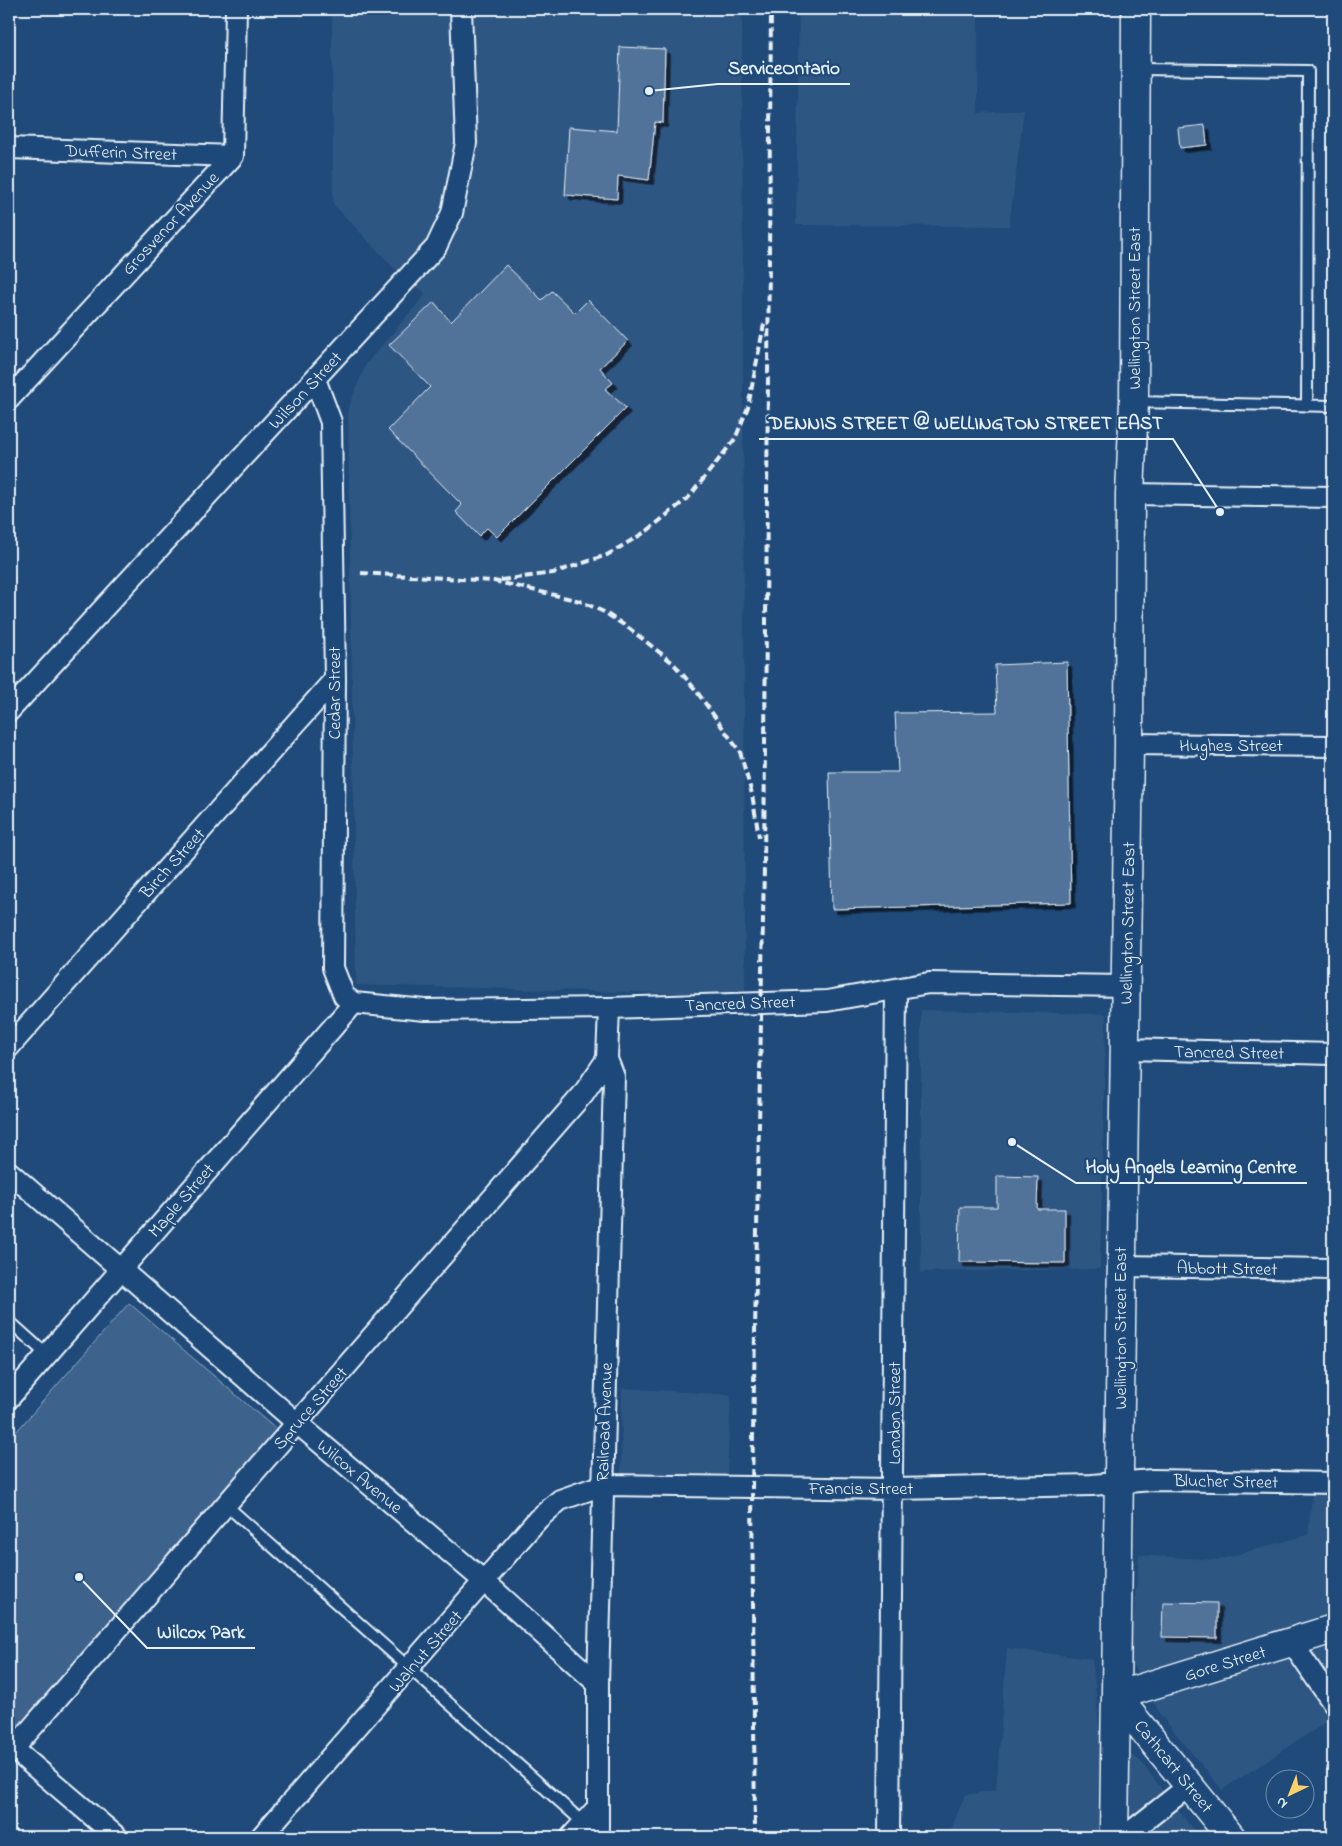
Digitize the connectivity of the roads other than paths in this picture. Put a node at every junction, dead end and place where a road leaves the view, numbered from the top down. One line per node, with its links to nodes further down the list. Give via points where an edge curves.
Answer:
1 (236, 9): 6 (street, Grosvenor Avenue)
2 (461, 9): 7 (street, Wilson Street, via 466,143 452,213 436,247)
3 (1133, 16): 4 (main road, Wellington Street East)
4 (1137, 69): 9 (main road, Wellington Street East); 10 (lane, via 1308,71)
5 (9, 148): 6 (street, Dufferin Street)
6 (232, 156): 8 (street, Grosvenor Avenue)
7 (315, 378): 14 (street, Cedar Street, via 331,422); 15 (street, Wilson Street)
8 (9, 400)
9 (1134, 402): 10 (lane); 12 (main road, Wellington Street East)
10 (1307, 406): 11 (lane)
11 (1333, 406)
12 (1130, 494): 13 (street); 16 (main road, Wellington Street East)
13 (1333, 497)
14 (335, 679): 20 (street, Cedar Street, via 333,968 344,996); 22 (street, Birch Street)
15 (9, 711)
16 (1130, 744): 17 (street, Hughes Street); 18 (main road, Wellington Street East)
17 (1333, 746)
18 (1125, 986): 19 (street, Tancred Street, via 929,983); 23 (main road, Wellington Street East)
19 (896, 989): 21 (street, Tancred Street, via 827,1000); 37 (street, London Street)
20 (354, 1003): 21 (street, Tancred Street, via 425,1010); 28 (street, Maple Street)
21 (609, 1008): 25 (street, Railroad Avenue)
22 (9, 1047)
23 (1126, 1049): 24 (street, Tancred Street); 27 (main road, Wellington Street East)
24 (1333, 1054)
25 (607, 1059): 33 (street, Spruce Street, via 583,1094); 36 (street, Railroad Avenue, via 614,1077)
26 (9, 1172): 28 (street, Wilcox Avenue)
27 (1120, 1266): 29 (street, Abbott Street); 34 (main road, Wellington Street East)
28 (122, 1268): 31 (street, Maple Street); 33 (street, Wilcox Avenue)
29 (1333, 1269)
30 (9, 1321): 31 (lane)
31 (47, 1355): 32 (street, Maple Street)
32 (9, 1398)
33 (297, 1423): 38 (street, Spruce Street); 39 (street, Wilcox Avenue)
34 (1119, 1482): 35 (street, Blucher Street); 37 (street, Francis Street); 44 (main road, Wellington Street East)
35 (1333, 1482)
36 (602, 1486): 37 (street, Francis Street); 39 (street, Walnut Street, via 560,1500 538,1519); 43 (street, Railroad Avenue)
37 (894, 1489): 52 (street, London Street)
38 (226, 1505): 42 (lane); 46 (street, Spruce Street)
39 (485, 1582): 42 (street, Walnut Street); 43 (street, Wilcox Avenue)
40 (1333, 1630): 41 (main road, Gore Street)
41 (1292, 1643): 44 (main road, Gore Street); 45 (street)
42 (410, 1668): 48 (lane); 50 (street, Walnut Street)
43 (598, 1684): 48 (street, Railroad Avenue, via 598,1807)
44 (1116, 1696): 47 (main road, Cathcart Street); 53 (main road, Wellington Street East)
45 (1333, 1703)
46 (10, 1750): 49 (street)
47 (1190, 1785): 54 (street); 55 (main road, Cathcart Street)
48 (593, 1832): 51 (street)
49 (117, 1837)
50 (261, 1837)
51 (571, 1837)
52 (889, 1837)
53 (1114, 1837)
54 (1124, 1837)
55 (1231, 1837)

